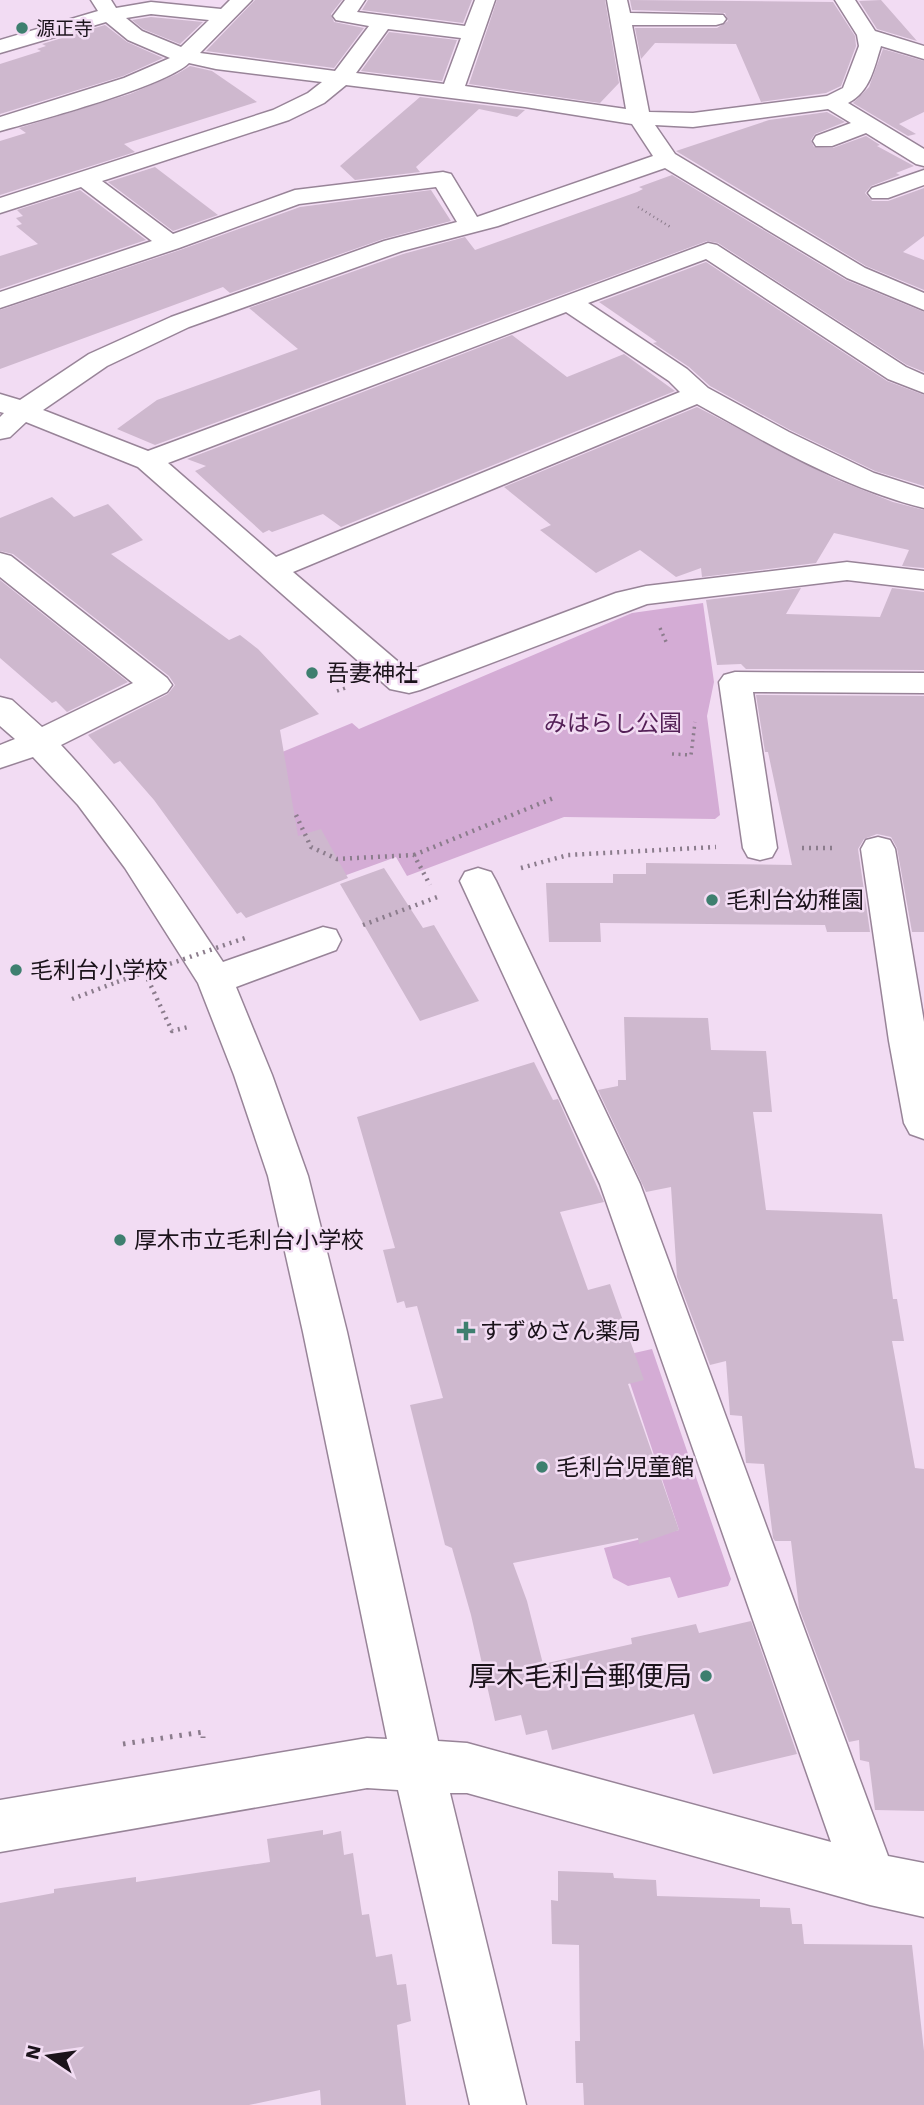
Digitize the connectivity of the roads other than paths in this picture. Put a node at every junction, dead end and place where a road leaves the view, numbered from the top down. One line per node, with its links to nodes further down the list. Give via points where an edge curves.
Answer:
1 (242, 0): 7 (street)
2 (355, 0): 9 (street, via 343,16)
3 (485, 0): 10 (street)
4 (845, 0): 11 (street)
5 (104, 7): 7 (street); 12 (street); 14 (street, via 135,35)
6 (619, 9): 8 (street); 18 (street)
7 (226, 16): 14 (street)
8 (716, 19)
9 (383, 22): 10 (street); 15 (street)
10 (473, 33): 16 (street)
11 (867, 35): 13 (street); 17 (street, via 870,46 858,83 851,93)
12 (0, 47)
13 (924, 53)
14 (185, 56): 15 (street); 19 (street, via 132,83)
15 (341, 78): 16 (street); 25 (street, via 316,98 281,115)
16 (452, 92): 18 (street)
17 (832, 102): 18 (street, via 693,120); 20 (street)
18 (639, 118): 22 (street)
19 (0, 124)
20 (866, 125): 21 (street); 23 (street)
21 (824, 141)
22 (667, 159): 28 (street); 34 (street, via 856,273)
23 (924, 159)
24 (924, 177): 26 (street)
25 (84, 178): 27 (street); 29 (street)
26 (880, 193)
27 (0, 206)
28 (471, 226): 29 (street, via 443,179 295,197); 30 (street)
29 (170, 243): 32 (street)
30 (350, 261): 31 (street); 37 (street, via 168,327)
31 (373, 280)
32 (0, 300)
33 (569, 302): 35 (street, via 708,250 897,373); 36 (street); 39 (street)
34 (924, 302)
35 (924, 385)
36 (698, 394): 40 (street, via 864,479); 42 (street)
37 (11, 407): 38 (street); 39 (street)
38 (0, 431)
39 (148, 461): 42 (street)
40 (924, 499)
41 (0, 562): 46 (street, via 156,685)
42 (274, 569): 43 (street, via 401,682 409,683 646,596 847,571)
43 (924, 580)
44 (924, 683): 48 (street, via 735,682)
45 (0, 708): 46 (street)
46 (39, 742): 47 (street); 52 (street, via 90,797 137,859)
47 (0, 757)
48 (760, 848)
49 (878, 849): 53 (street)
50 (478, 881): 57 (street, via 620,1184)
51 (323, 940): 52 (street)
52 (215, 980): 55 (street, via 288,1176 326,1332)
53 (916, 1041): 54 (street)
54 (924, 1123)
55 (418, 1767): 56 (street, via 367,1763); 57 (street, via 467,1768); 59 (street)
56 (0, 1826)
57 (870, 1879): 58 (street)
58 (924, 1890)
59 (495, 2092)

